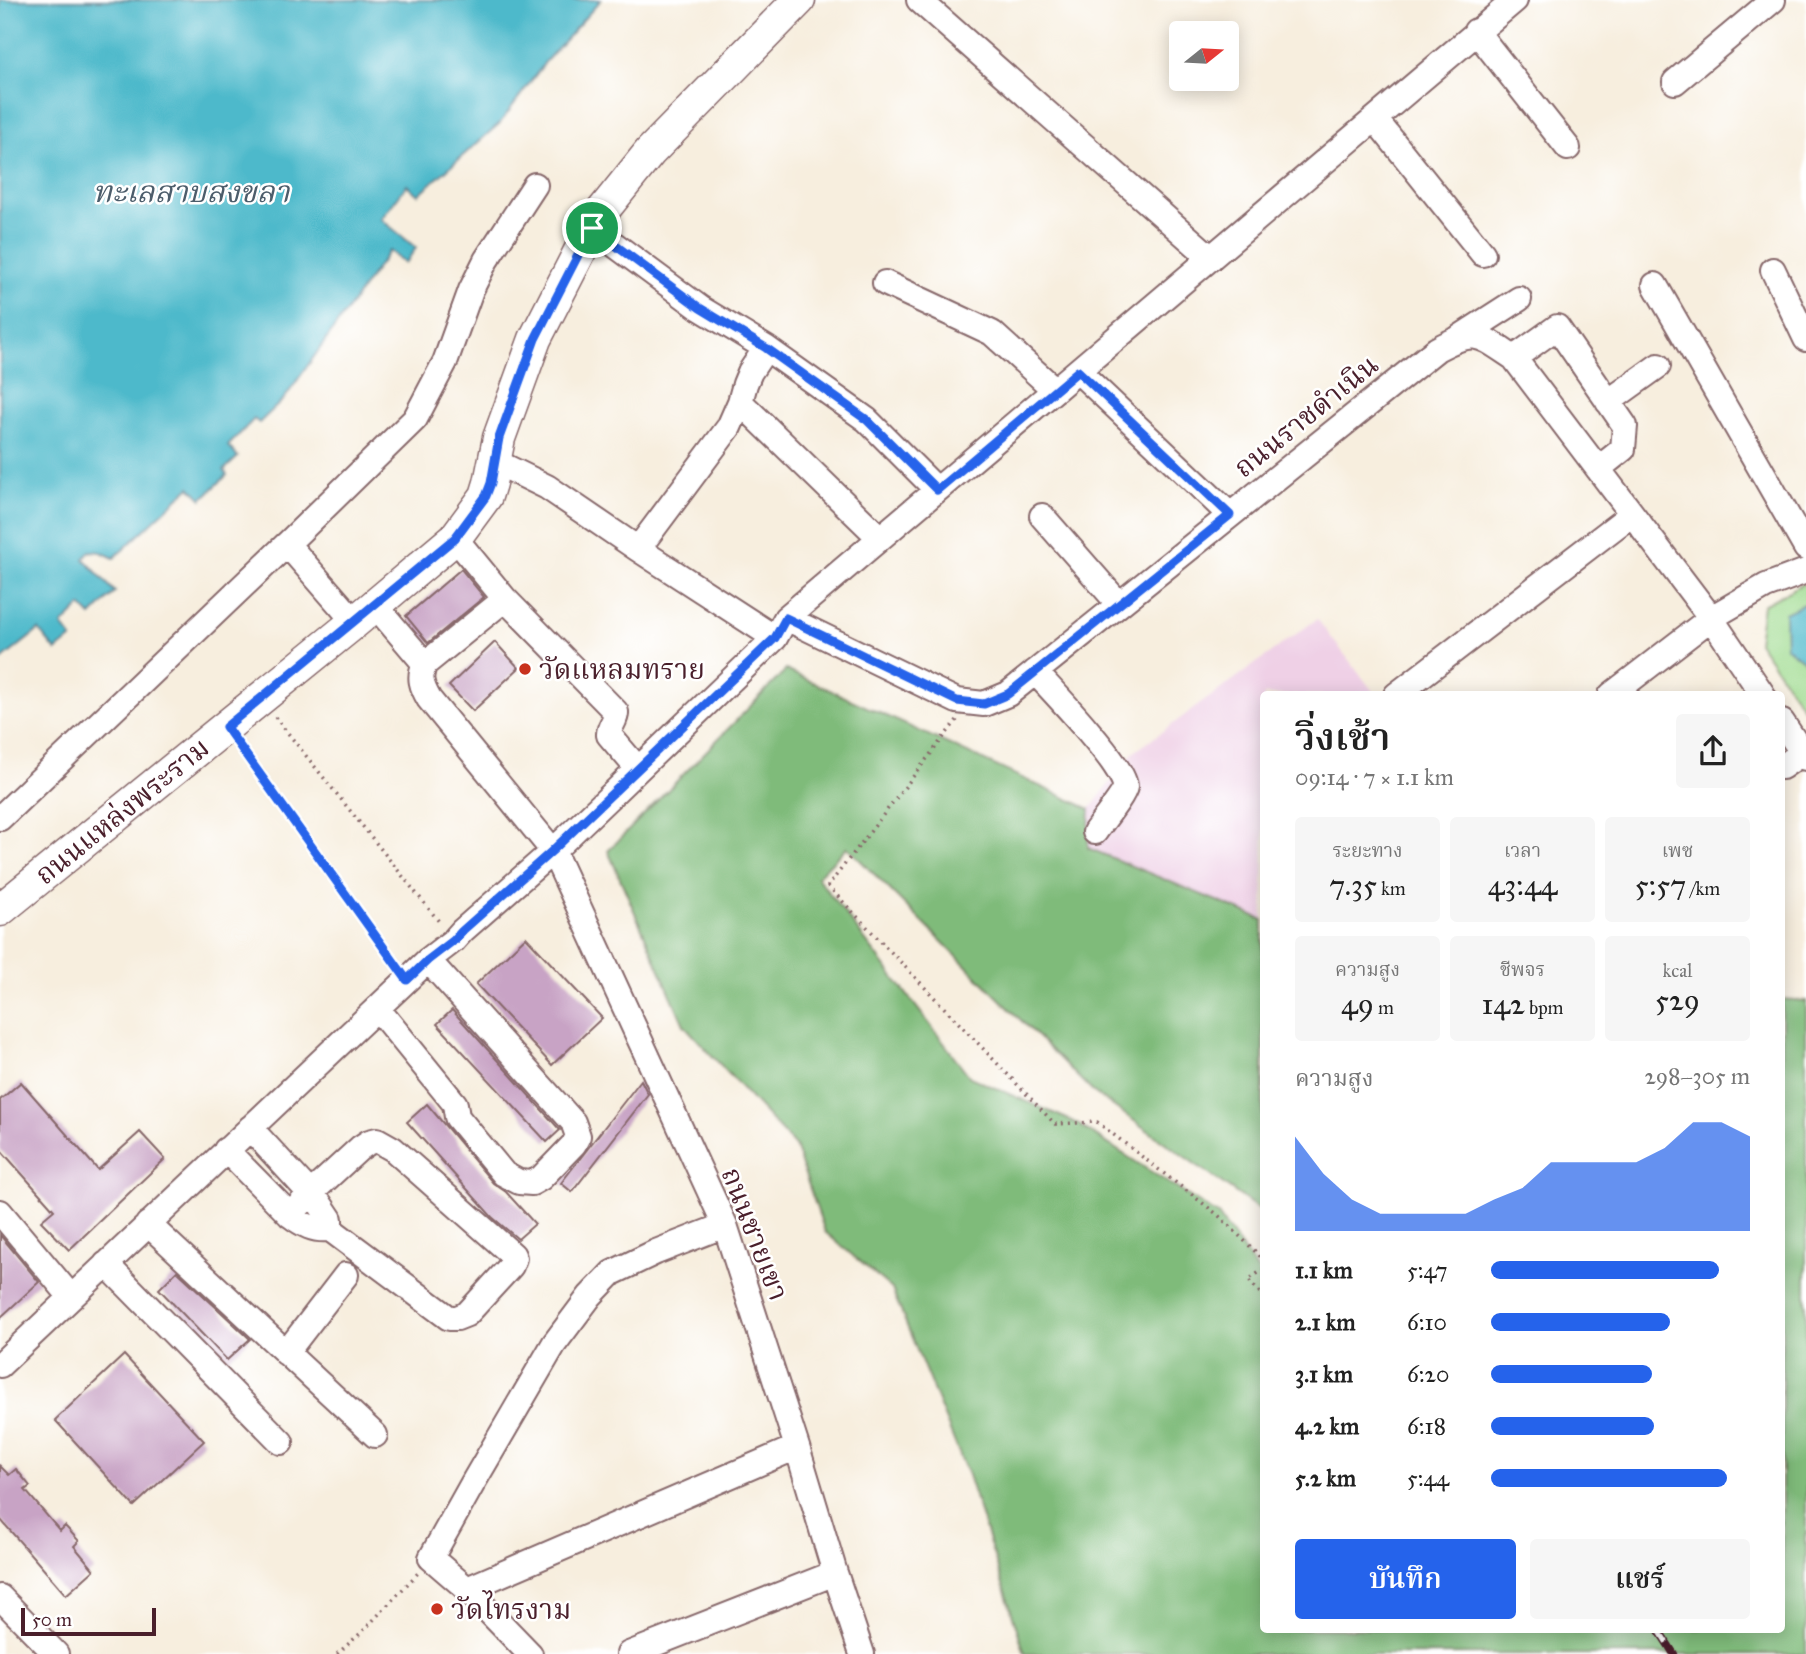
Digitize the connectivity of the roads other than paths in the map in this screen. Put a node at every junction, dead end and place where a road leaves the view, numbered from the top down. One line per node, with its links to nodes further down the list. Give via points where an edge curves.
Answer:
1 (799, 0): 10 (main road, ถนนแหล่งพระราม, via 650,152)
2 (919, 0): 12 (street)
3 (1515, 0): 5 (street)
4 (1773, 0): 6 (street)
5 (1476, 31): 7 (street); 8 (street)
6 (1675, 82)
7 (1375, 119): 11 (street); 12 (street)
8 (1568, 148)
9 (535, 185): 35 (street, via 486,260 445,362 415,419)
10 (592, 228): 20 (street, via 700,308); 27 (main road, ถนนแหล่งพระราม, via 535,339 503,423)
11 (1483, 254)
12 (1211, 258): 23 (street)
13 (1773, 270): 17 (street)
14 (885, 283): 24 (street, via 992,333)
15 (1655, 285): 36 (street)
16 (1519, 299): 18 (street, ถนนราชดำเนิน)
17 (1799, 303): 19 (street)
18 (1460, 337): 21 (street, via 1481,336); 31 (street, ถนนราชดำเนิน, via 1437,349)
19 (1806, 339)
20 (766, 348): 25 (street, via 750,372); 29 (street, via 867,420)
21 (1514, 358): 26 (street, via 1557,327); 28 (street)
22 (1658, 366): 26 (street)
23 (1078, 371): 24 (street); 31 (street)
24 (1055, 390): 29 (street)
25 (740, 402): 34 (street); 37 (street, via 724,434)
26 (1608, 402): 28 (street, via 1625,426 1623,449)
27 (494, 461): 33 (main road, ถนนแหล่งพระราม, via 486,496); 37 (street, ถนนราชดำเนิน, via 541,484)
28 (1598, 469): 30 (street)
29 (937, 490): 34 (street)
30 (1632, 514): 42 (street); 46 (street)
31 (1230, 515): 40 (street, ถนนราชดำเนิน)
32 (1042, 516): 40 (street)
33 (455, 538): 39 (street); 41 (main road, ถนนแหล่งพระราม)
34 (880, 538): 43 (street)
35 (287, 544): 41 (street); 53 (street)
36 (1806, 548)
37 (638, 549): 43 (street, ถนนราชดำเนิน)
38 (1806, 571): 42 (street, via 1766,586)
39 (505, 600): 44 (street); 52 (street, via 616,712 609,735)
40 (1119, 604): 45 (street, ถนนราชดำเนิน)
41 (365, 613): 44 (street); 56 (main road, ถนนแหล่งพระราม)
42 (1711, 618): 47 (street); 48 (street)
43 (781, 628): 45 (street, ถนนราชดำเนิน, via 957,701 984,704 1008,694); 52 (street)
44 (425, 664): 55 (street, ถนนชายเขา, via 421,678 429,699)
45 (1035, 672): 54 (street, via 1100,744 1125,782 1125,790)
46 (1401, 691)
47 (1616, 691)
48 (1760, 691)
49 (1785, 727): 50 (street)
50 (1804, 756): 51 (street)
51 (1785, 766)
52 (638, 769): 55 (street)
53 (0, 818)
54 (1095, 832)
55 (552, 851): 57 (street); 66 (street, ถนนชายเขา)
56 (0, 910)
57 (428, 960): 58 (street); 58 (street, via 573,1122 578,1136 574,1144 541,1178 526,1184 504,1174 457,1117 455,1104)
58 (377, 1008): 59 (street)
59 (250, 1128): 60 (street); 61 (street)
60 (226, 1150): 64 (street); 65 (street)
61 (311, 1193): 64 (street); 67 (street, via 330,1219); 67 (street, via 360,1148 380,1141 514,1258 512,1266 467,1314 449,1318)
62 (0, 1194): 63 (street, via 8,1202)
63 (0, 1211): 70 (street)
64 (290, 1215): 67 (street, via 317,1230)
65 (148, 1224): 68 (street); 71 (street)
66 (725, 1225): 75 (street, ถนนชายเขา); 77 (street, via 612,1273 554,1344 431,1558)
67 (330, 1229)
68 (106, 1264): 70 (street); 74 (street)
69 (346, 1275): 71 (street)
70 (71, 1297): 72 (street)
71 (286, 1353): 73 (street)
72 (0, 1365)
73 (375, 1436)
74 (281, 1442)
75 (797, 1447): 76 (street, ถนนชายเขา); 77 (street)
76 (835, 1573): 81 (street); 82 (street, ถนนชายเขา)
77 (467, 1589): 80 (street)
78 (0, 1597): 79 (street)
79 (56, 1654)
80 (530, 1654)
81 (629, 1654)
82 (862, 1654)

